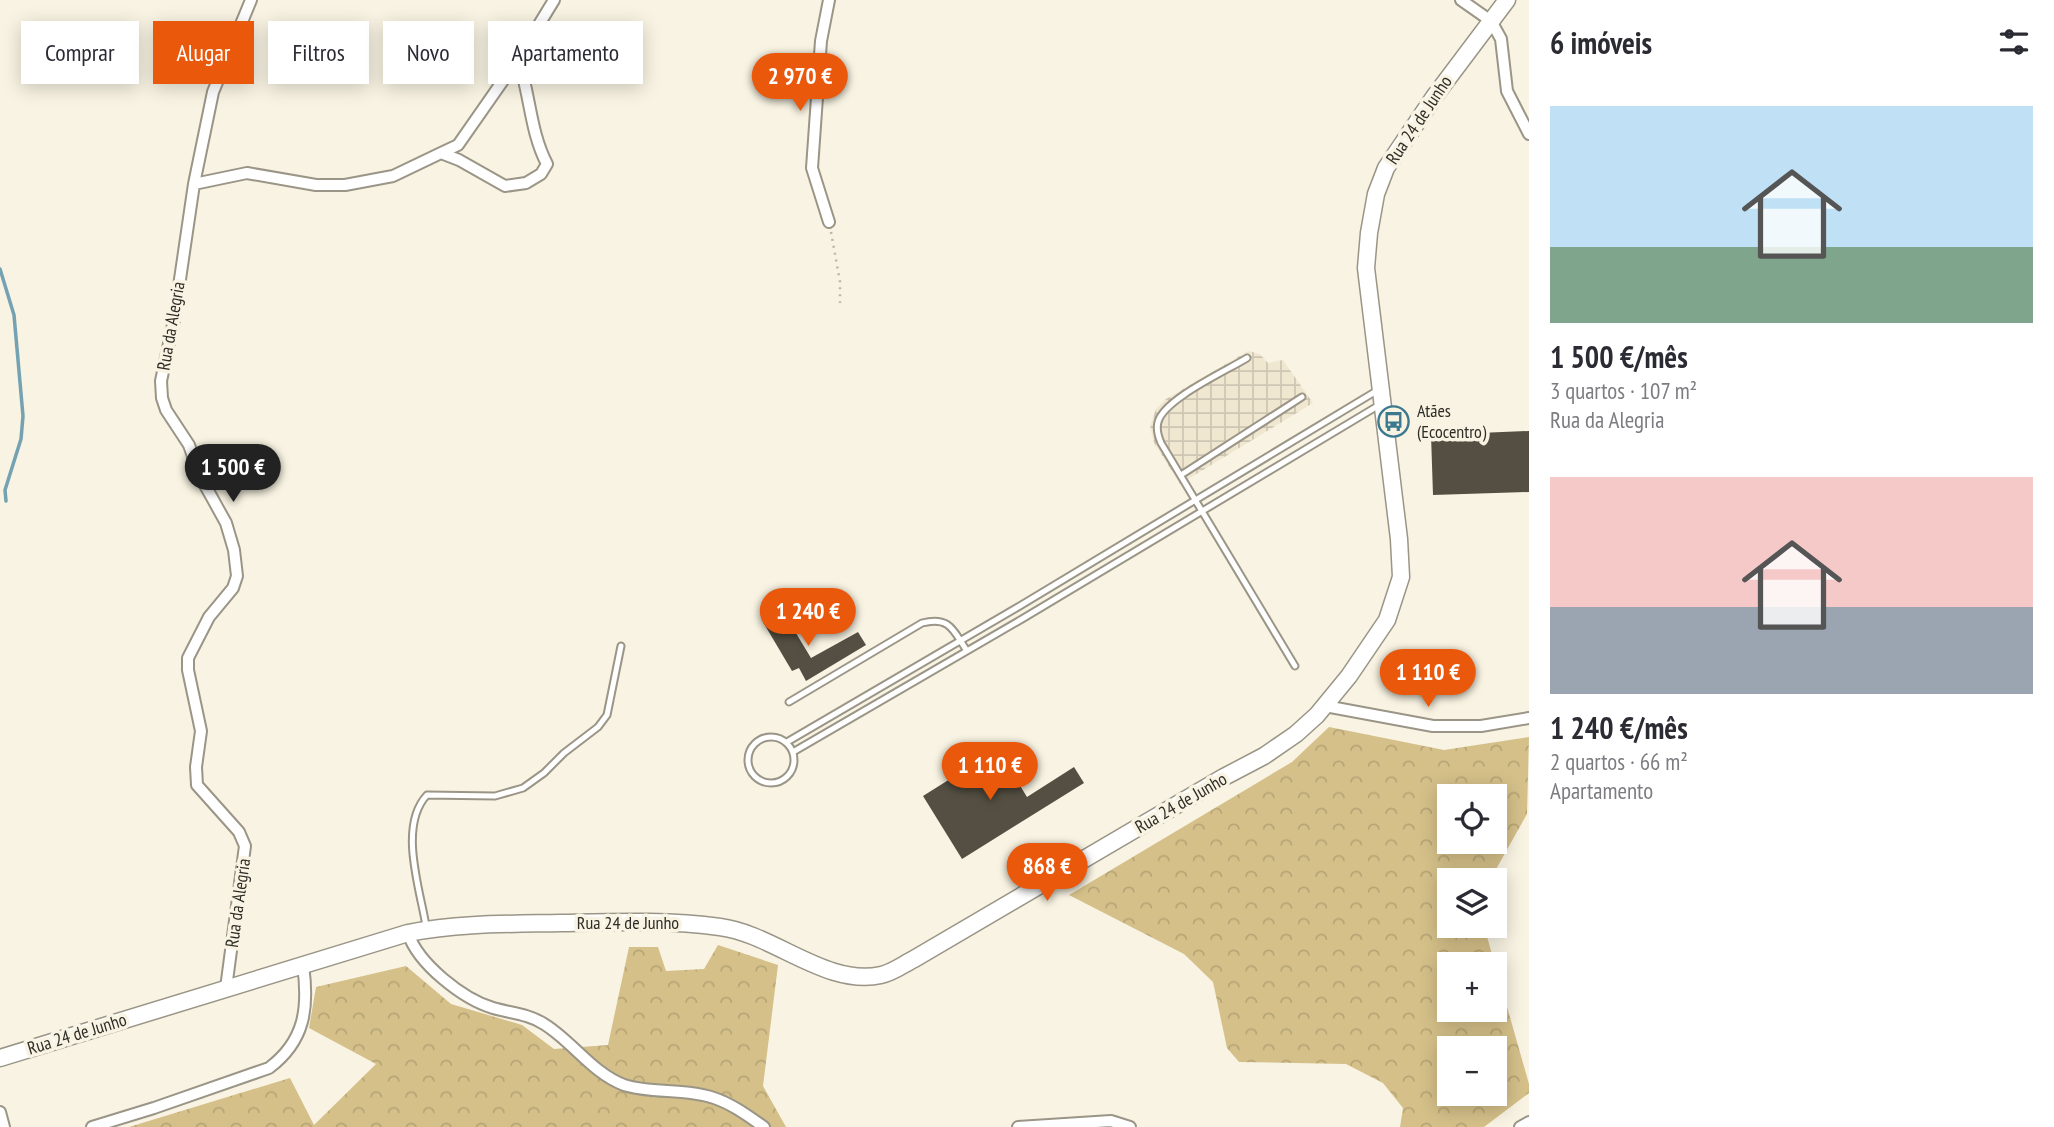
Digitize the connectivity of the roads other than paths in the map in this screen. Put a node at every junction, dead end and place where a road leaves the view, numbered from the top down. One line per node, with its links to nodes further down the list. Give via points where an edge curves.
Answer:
1 (251, 0): 12 (street, Rua da Alegria, via 213,92)
2 (554, 0): 6 (street)
3 (829, 0): 13 (street, via 821,41 812,168)
4 (1461, 0): 7 (street)
5 (1507, 0): 7 (main road, Rua 24 de Junho)
6 (541, 21)
7 (1491, 21): 10 (street, via 1501,39 1507,91); 15 (main road, Rua 24 de Junho, via 1402,142 1376,194 1366,268)
8 (501, 84): 11 (street, via 458,145)
9 (526, 84): 11 (street, via 535,132 547,164 541,174 526,183 505,186)
10 (1529, 134)
11 (441, 153): 12 (street, via 393,176 345,185 316,185 247,173)
12 (194, 184): 32 (street, Rua da Alegria, via 162,398 226,523 237,576 188,658 201,731 197,785 239,832 245,846)
13 (829, 222)
14 (1247, 358): 17 (lane, via 1163,411 1157,434)
15 (1381, 396): 18 (lane); 19 (lane); 25 (main road, Rua 24 de Junho, via 1401,577 1387,620)
16 (1302, 397): 17 (lane)
17 (1181, 475): 18 (lane)
18 (1196, 500): 19 (lane); 20 (lane)
19 (1203, 512): 22 (lane); 23 (lane)
20 (960, 641): 22 (lane); 24 (lane, via 943,622 922,623); 27 (lane)
21 (621, 646): 29 (lane, via 607,715 544,773 523,788 495,796 427,795 420,803 412,841)
22 (967, 651): 28 (lane)
23 (1296, 666)
24 (789, 702)
25 (1325, 706): 26 (street, via 1433,726); 29 (main road, Rua 24 de Junho, via 1264,756 881,975 829,971 746,933 697,924 466,924)
26 (1529, 719)
27 (787, 742): 28 (lane); 28 (lane, via 772,736 757,741 747,762 754,777 768,784 783,780 793,768)
28 (793, 752)
29 (427, 929): 30 (main road, Rua 24 de Junho)
30 (408, 933): 31 (main road, Rua 24 de Junho); 38 (street, via 419,955 461,993 492,1008 540,1021 604,1075 625,1085 712,1097)
31 (303, 965): 32 (main road, Rua 24 de Junho); 37 (street, via 307,993 303,1016 297,1038 284,1057 269,1068)
32 (226, 988): 33 (main road, Rua 24 de Junho)
33 (0, 1058)
34 (0, 1112): 36 (street)
35 (1529, 1122): 41 (street)
36 (4, 1127)
37 (92, 1127)
38 (764, 1127)
39 (1018, 1127): 40 (street, via 1111,1121)
40 (1130, 1127)
41 (1520, 1127)

